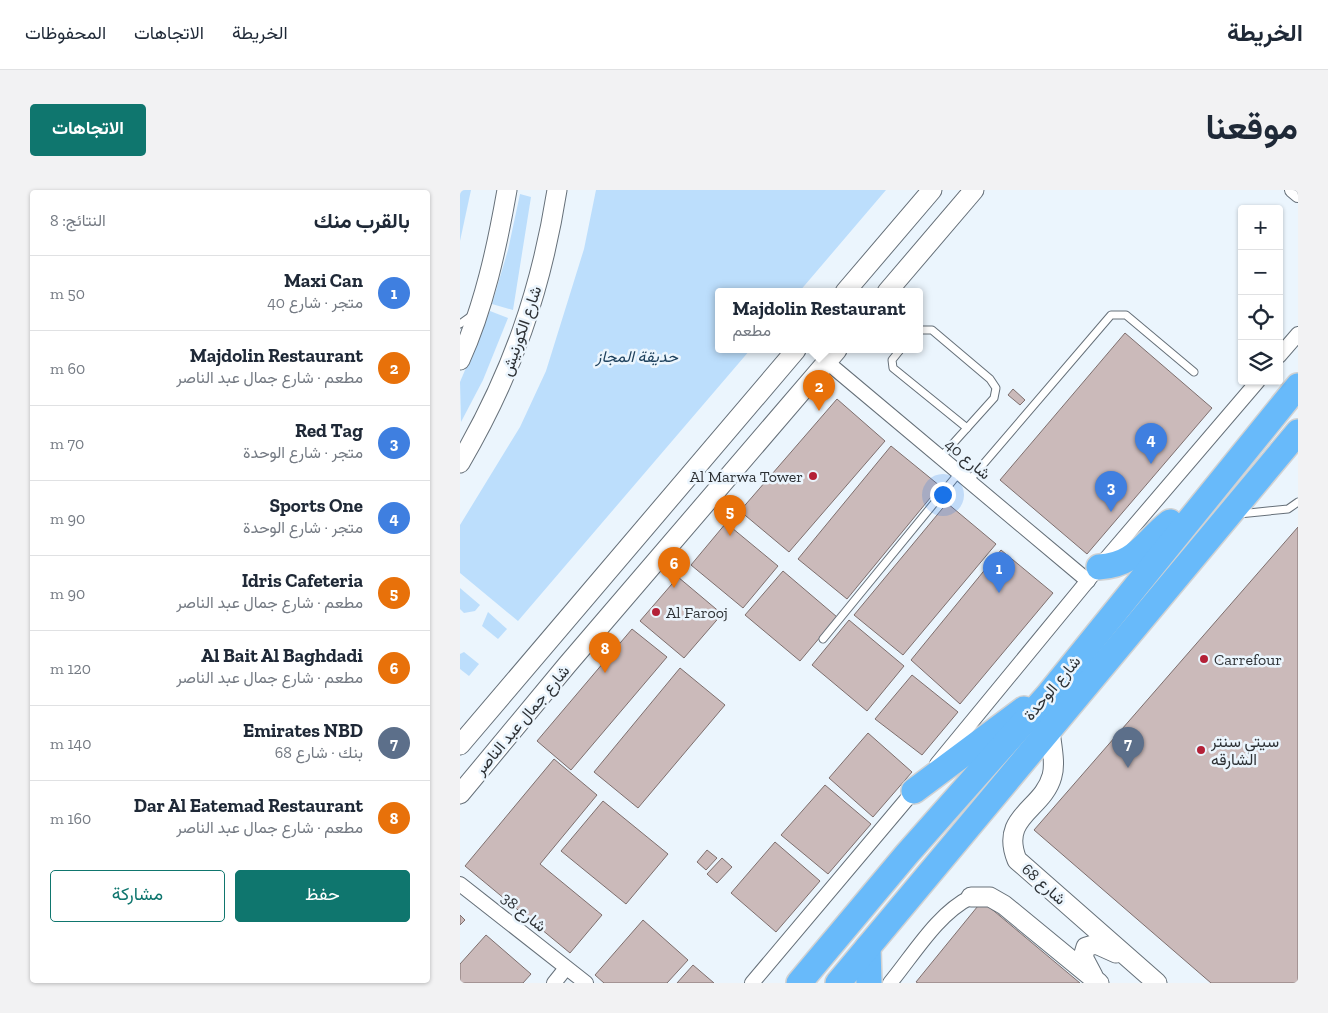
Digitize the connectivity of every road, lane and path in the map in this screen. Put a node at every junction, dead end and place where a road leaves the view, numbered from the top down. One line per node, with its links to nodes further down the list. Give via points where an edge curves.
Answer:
1 (507, 190): 11 (street, via 498,240)
2 (557, 190): 26 (street, شارع الكورنيش, via 541,271 519,345 481,427)
3 (932, 190): 9 (street)
4 (958, 190): 8 (street, via 948,205)
5 (974, 190): 8 (street)
6 (1292, 190): 7 (street)
7 (1298, 195)
8 (945, 224): 10 (street)
9 (848, 288)
10 (890, 288)
11 (479, 311): 12 (lane); 19 (street)
12 (460, 324)
13 (923, 330): 23 (lane, via 932,330 994,383 994,398)
14 (1298, 334): 15 (street)
15 (1283, 351)
16 (793, 353): 35 (street, شارع جمال عبد الناصر)
17 (898, 353): 23 (lane, via 892,360 893,368)
18 (832, 356): 25 (street, شارع 40); 37 (street, شارع جمال عبد الناصر)
19 (460, 360)
20 (1194, 372): 27 (lane, via 1126,315 1111,316)
21 (1255, 385): 31 (street)
22 (1298, 386): 28 (highway, شارع الوحدة)
23 (968, 428): 25 (lane)
24 (1298, 432): 30 (highway, شارع الوحدة)
25 (940, 458): 27 (street, شارع 40)
26 (460, 463)
27 (963, 478): 31 (street, شارع 40); 32 (lane)
28 (1206, 499): 31 (highway, via 1162,528 1134,556); 33 (highway, شارع الوحدة)
29 (1298, 502): 30 (lane, via 1288,509)
30 (1229, 515): 34 (highway, شارع الوحدة)
31 (1093, 574): 36 (street)
32 (823, 639)
33 (1048, 695): 36 (highway, via 1002,723); 46 (highway, شارع الوحدة, via 907,854)
34 (1050, 730): 40 (highway, شارع الوحدة); 41 (street, شارع 68, via 1052,778 1018,821 1012,840 1013,850 1022,866)
35 (460, 744)
36 (914, 791): 45 (street)
37 (460, 794)
38 (460, 884): 42 (street, شارع 38)
39 (971, 897): 49 (street, via 946,915); 50 (street, via 990,898 1004,905)
40 (868, 948): 47 (highway, شارع الوحدة); 48 (highway)
41 (1129, 958): 50 (street, via 1096,944 1086,948 1083,952 1085,962); 51 (street, شارع 68)
42 (566, 968): 43 (street); 44 (street, شارع 38)
43 (554, 983)
44 (586, 983)
45 (752, 983)
46 (799, 983)
47 (838, 983)
48 (869, 983)
49 (890, 983)
50 (1099, 983)
51 (1157, 983)

